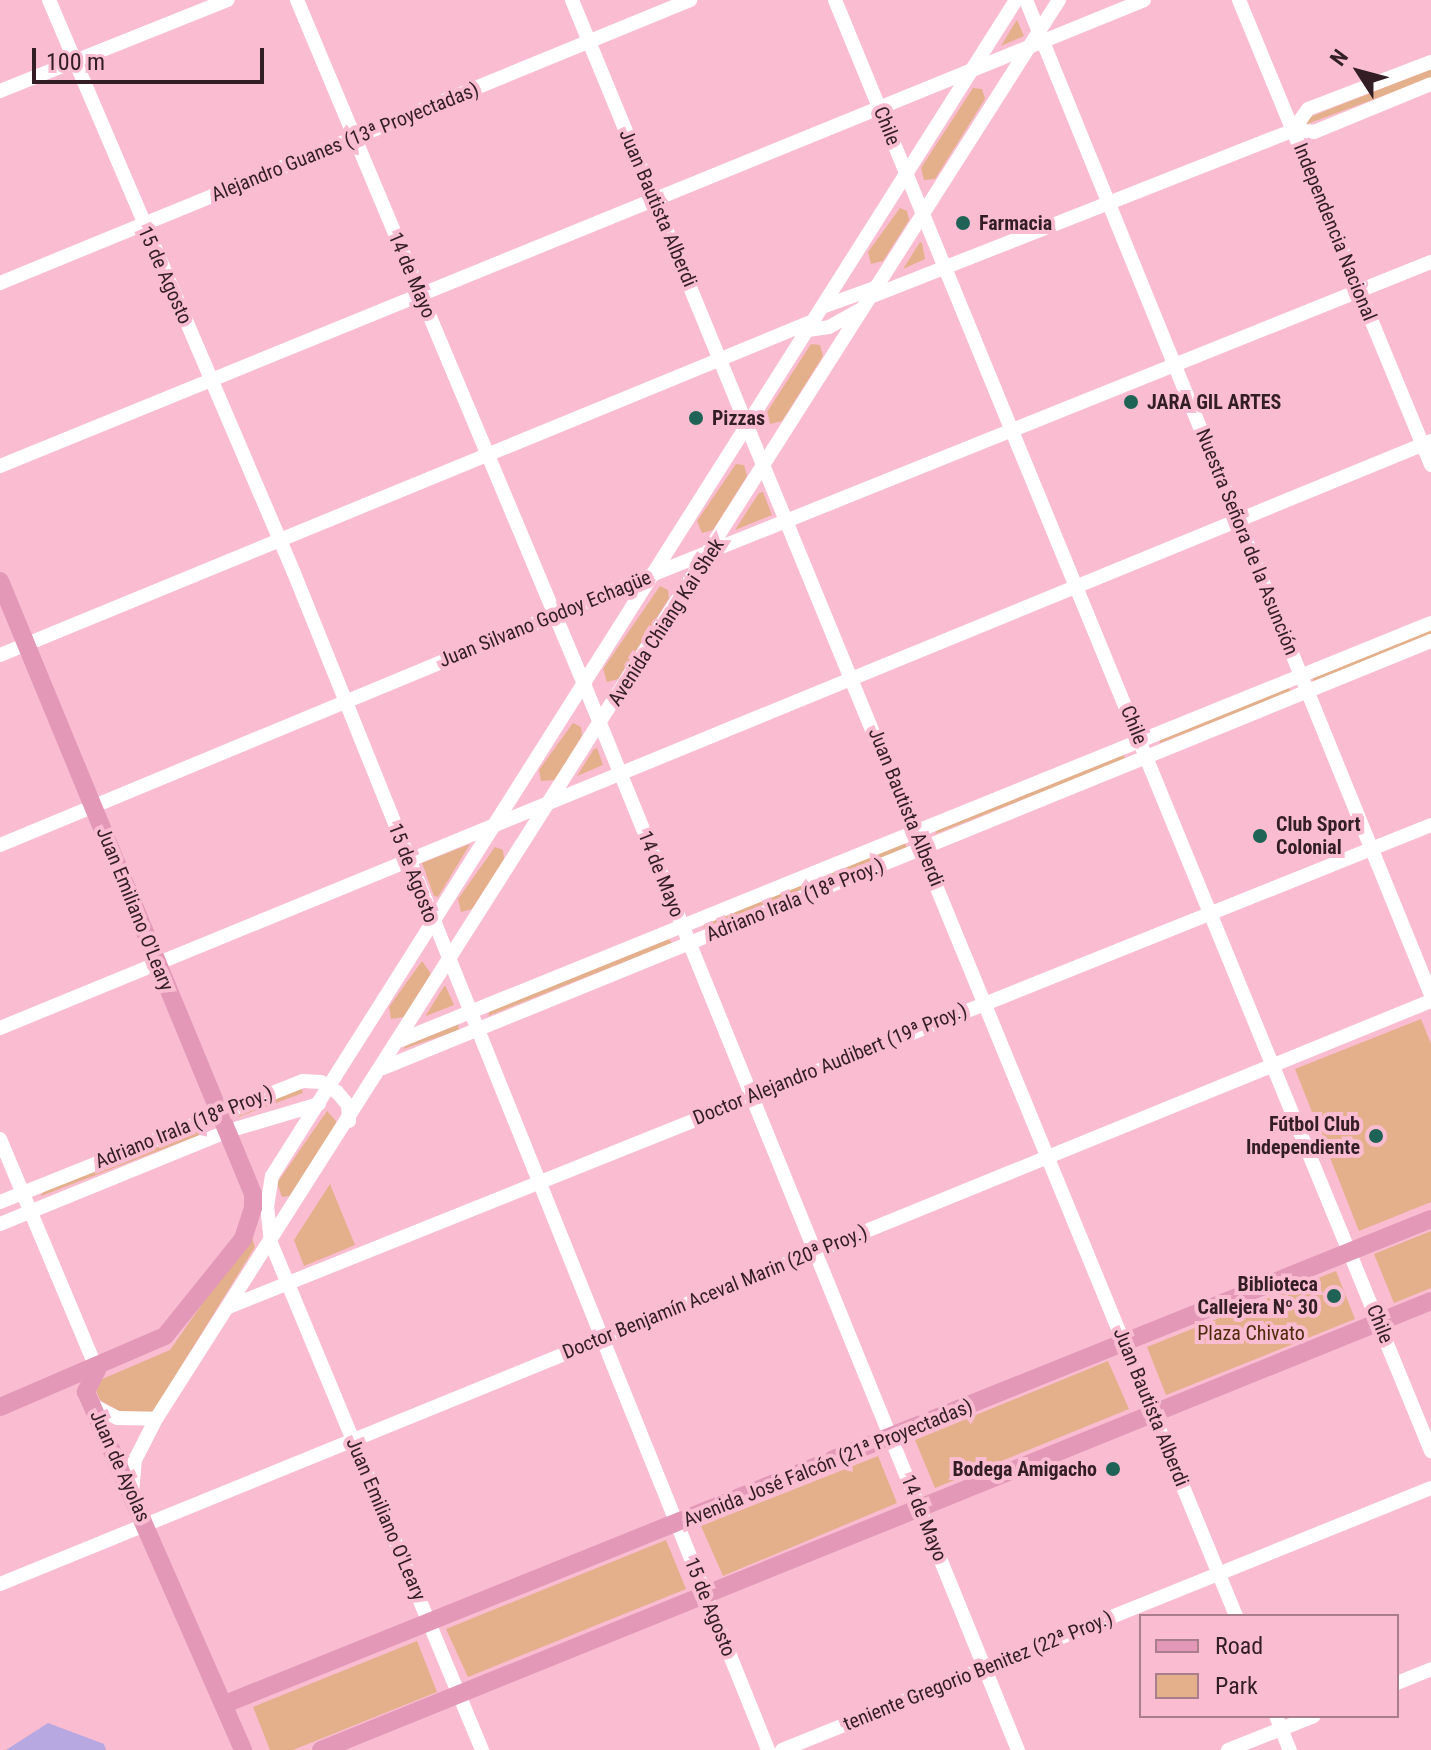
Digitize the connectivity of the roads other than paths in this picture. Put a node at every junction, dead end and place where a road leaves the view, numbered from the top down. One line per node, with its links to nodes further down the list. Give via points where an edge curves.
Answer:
1 (49, 0): 14 (street, 15 de Agosto)
2 (227, 0): 14 (street)
3 (297, 0): 21 (street, 14 de Mayo)
4 (572, 0): 13 (street, Juan Bautista Alberdi)
5 (690, 0): 13 (street, Alejandro Guanes (13ª Proyectadas))
6 (835, 0): 19 (street, Chile)
7 (1016, 0): 16 (street, Avenida Chiang Kai Shek)
8 (1026, 0): 12 (street, Nuestra Señora de la Asunción)
9 (1059, 0): 12 (street, Avenida Chiang Kai Shek)
10 (1144, 0): 12 (street)
11 (1239, 0): 20 (street, Independencia Nacional)
12 (1038, 38): 16 (street); 24 (street, Nuestra Señora de la Asunción); 25 (street, Avenida Chiang Kai Shek)
13 (589, 42): 21 (street, Alejandro Guanes (13ª Proyectadas)); 23 (street, Juan Bautista Alberdi)
14 (74, 60): 18 (street); 26 (street, 15 de Agosto)
15 (1431, 62): 20 (street, via 1308,109)
16 (974, 67): 19 (street); 22 (street, Avenida Chiang Kai Shek)
17 (1431, 84): 20 (street, via 1314,132)
18 (0, 91)
19 (879, 106): 22 (street, Chile); 23 (street)
20 (1293, 130): 24 (street); 30 (street, Independencia Nacional)
21 (355, 138): 26 (street, Alejandro Guanes (13ª Proyectadas)); 31 (street, 14 de Mayo)
22 (907, 173): 25 (street, Chile); 33 (street, Avenida Chiang Kai Shek)
23 (654, 198): 31 (street); 34 (street, Juan Bautista Alberdi)
24 (1109, 203): 28 (street); 35 (street, Nuestra Señora de la Asunción)
25 (925, 216): 28 (street, Chile); 32 (street, Avenida Chiang Kai Shek)
26 (142, 225): 29 (street, Alejandro Guanes (13ª Proyectadas)); 36 (street, 15 de Agosto)
27 (1431, 262): 30 (street, Juan Silvano Godoy Echagüe)
28 (946, 267): 32 (street); 38 (street, Chile)
29 (0, 283)
30 (1359, 291): 35 (street, Juan Silvano Godoy Echagüe); 39 (street, Independencia Nacional)
31 (420, 294): 36 (street); 40 (street, 14 de Mayo)
32 (875, 295): 33 (street, via 836,298); 33 (street, via 849,319); 43 (street, Avenida Chiang Kai Shek)
33 (813, 320): 34 (street); 37 (street, Avenida Chiang Kai Shek)
34 (721, 359): 37 (street, Juan Bautista Alberdi); 40 (street)
35 (1175, 365): 38 (street, Juan Silvano Godoy Echagüe); 45 (street, Nuestra Señora de la Asunción)
36 (212, 379): 42 (street); 46 (street, 15 de Agosto)
37 (748, 424): 43 (street, Juan Bautista Alberdi); 48 (street, Avenida Chiang Kai Shek)
38 (1013, 430): 44 (street, Juan Silvano Godoy Echagüe); 50 (street, Chile)
39 (1427, 443): 41 (street, Independencia Nacional); 45 (street)
40 (488, 455): 46 (street); 51 (street, 14 de Mayo)
41 (1431, 465)
42 (0, 466)
43 (765, 467): 44 (street, Juan Bautista Alberdi); 47 (street, Avenida Chiang Kai Shek)
44 (787, 520): 47 (street, Juan Silvano Godoy Echagüe); 57 (street, Juan Bautista Alberdi)
45 (1238, 520): 50 (street); 56 (street, Nuestra Señora de la Asunción)
46 (279, 540): 54 (street); 60 (street, 15 de Agosto)
47 (711, 553): 48 (street, Juan Silvano Godoy Echagüe); 61 (street, Avenida Chiang Kai Shek)
48 (654, 574): 51 (street, Juan Silvano Godoy Echagüe); 58 (street, Avenida Chiang Kai Shek)
49 (0, 581): 54 (main road, Juan Emiliano O'Leary)
50 (1077, 586): 57 (street); 62 (street, Chile)
51 (555, 615): 58 (street, 14 de Mayo); 60 (street, Juan Silvano Godoy Echagüe)
52 (1431, 623): 56 (street, Adriano Irala (18ª Proy.))
53 (1431, 641): 59 (street, Adriano Irala (18ª Proy.))
54 (26, 644): 55 (street); 66 (main road, Juan Emiliano O'Leary)
55 (0, 655)
56 (1301, 676): 59 (street, Nuestra Señora de la Asunción); 62 (street, Adriano Irala (18ª Proy.))
57 (853, 678): 64 (street); 69 (street, Juan Bautista Alberdi)
58 (584, 684): 61 (street, 14 de Mayo); 67 (street, Avenida Chiang Kai Shek)
59 (1308, 691): 63 (street, Adriano Irala (18ª Proy.)); 72 (street, Nuestra Señora de la Asunción)
60 (344, 701): 66 (street, Juan Silvano Godoy Echagüe); 73 (street, 15 de Agosto)
61 (600, 726): 64 (street, 14 de Mayo); 65 (street, Avenida Chiang Kai Shek)
62 (1141, 741): 63 (street, Chile); 69 (street, Adriano Irala (18ª Proy.))
63 (1147, 756): 71 (street, Adriano Irala (18ª Proy.)); 74 (street, Chile)
64 (620, 773): 65 (street); 76 (street, 14 de Mayo)
65 (552, 802): 67 (street); 79 (street, Avenida Chiang Kai Shek)
66 (93, 806): 70 (street, Juan Silvano Godoy Echagüe); 78 (main road, Juan Emiliano O'Leary)
67 (494, 825): 73 (street); 75 (street, Avenida Chiang Kai Shek)
68 (1431, 825): 72 (street, Doctor Alejandro Audibert (19ª Proy.))
69 (916, 831): 71 (street, Juan Bautista Alberdi); 76 (street, Adriano Irala (18ª Proy.))
70 (0, 845)
71 (923, 848): 77 (street, Adriano Irala (18ª Proy.)); 81 (street, Juan Bautista Alberdi)
72 (1372, 849): 74 (street, Doctor Alejandro Audibert (19ª Proy.)); 80 (street, Nuestra Señora de la Asunción)
73 (410, 859): 75 (street, 15 de Agosto); 78 (street)
74 (1212, 914): 81 (street, Doctor Alejandro Audibert (19ª Proy.)); 86 (street, Chile)
75 (432, 924): 79 (street, 15 de Agosto); 88 (street, Avenida Chiang Kai Shek)
76 (682, 926): 77 (street, 14 de Mayo); 82 (street, Adriano Irala (18ª Proy.))
77 (689, 943): 84 (street, Adriano Irala (18ª Proy.)); 89 (street, 14 de Mayo)
78 (157, 963): 83 (street); 91 (main road, Juan Emiliano O'Leary)
79 (449, 963): 82 (street, 15 de Agosto); 85 (street, Avenida Chiang Kai Shek)
80 (1431, 998): 86 (street, Doctor Benjamín Aceval Marin (20ª Proy.))
81 (985, 1001): 89 (street, Doctor Alejandro Audibert (19ª Proy.)); 95 (street, Juan Bautista Alberdi)
82 (469, 1012): 84 (street, 15 de Agosto); 85 (street, Adriano Irala (18ª Proy.))
83 (0, 1028)
84 (476, 1030): 87 (street, Adriano Irala (18ª Proy.)); 96 (street, 15 de Agosto)
85 (400, 1040): 87 (street, Avenida Chiang Kai Shek)
86 (1274, 1065): 95 (street, Doctor Benjamín Aceval Marin (20ª Proy.)); 103 (street, Chile)
87 (382, 1069): 92 (street, Avenida Chiang Kai Shek)
88 (329, 1087): 90 (street, Avenida Chiang Kai Shek); 91 (street, Adriano Irala (18ª Proy.), via 303,1081); 92 (street, via 348,1105)
89 (751, 1096): 96 (street, Doctor Alejandro Audibert (19ª Proy.)); 104 (street, 14 de Mayo)
90 (319, 1104): 93 (street, Adriano Irala (18ª Proy.)); 102 (street, Avenida Chiang Kai Shek, via 272,1176 267,1207)
91 (218, 1114): 93 (main road, Juan Emiliano O'Leary); 97 (street, Adriano Irala (18ª Proy.))
92 (349, 1121): 102 (street, Avenida Chiang Kai Shek)
93 (225, 1132): 99 (street, Adriano Irala (18ª Proy.)); 111 (main road, Juan Emiliano O'Leary, via 253,1194 243,1239 165,1336)
94 (0, 1139): 97 (street)
95 (1049, 1156): 104 (street, Doctor Benjamín Aceval Marin (20ª Proy.)); 110 (street, Juan Bautista Alberdi)
96 (538, 1183): 105 (street, Doctor Alejandro Audibert (19ª Proy.)); 109 (street, 15 de Agosto)
97 (22, 1193): 98 (street, Adriano Irala (18ª Proy.)); 99 (street)
98 (0, 1202)
99 (30, 1212): 101 (street, Adriano Irala (18ª Proy.)); 111 (street)
100 (1431, 1219): 103 (main road, Avenida José Falcón (21ª Proyectadas))
101 (0, 1224)
102 (271, 1243): 105 (street, Juan Emiliano O'Leary); 107 (street, Avenida Chiang Kai Shek)
103 (1350, 1250): 108 (street, Chile); 110 (main road, Avenida José Falcón (21ª Proyectadas))
104 (815, 1251): 109 (street, Doctor Benjamín Aceval Marin (20ª Proy.)); 117 (street, 14 de Mayo)
105 (288, 1284): 107 (street, Doctor Alejandro Audibert (19ª Proy.)); 118 (street, Juan Emiliano O'Leary)
106 (1431, 1301): 108 (main road)
107 (231, 1306): 116 (street, Avenida Chiang Kai Shek)
108 (1380, 1323): 115 (main road); 119 (street, Chile)
109 (601, 1338): 118 (street, Doctor Benjamín Aceval Marin (20ª Proy.)); 124 (street, 15 de Agosto)
110 (1125, 1344): 115 (street, Juan Bautista Alberdi); 117 (main road, Avenida José Falcón (21ª Proyectadas))
111 (97, 1370): 112 (main road); 113 (main road, Juan de Ayolas)
112 (55, 1386): 113 (main road, via 74,1384); 114 (main road)
113 (89, 1399): 116 (street, via 117,1418); 121 (main road, Juan de Ayolas)
114 (0, 1407)
115 (1154, 1414): 122 (main road); 125 (street, Juan Bautista Alberdi)
116 (156, 1419): 121 (street, Avenida Chiang Kai Shek, via 135,1460)
117 (891, 1438): 122 (street, 14 de Mayo); 124 (main road, Avenida José Falcón (21ª Proyectadas))
118 (353, 1439): 123 (street, Doctor Benjamín Aceval Marin (20ª Proy.)); 129 (street, Juan Emiliano O'Leary)
119 (1431, 1451)
120 (1431, 1488): 125 (street, teniente Gregorio Benitez (22ª Proy.))
121 (132, 1493): 123 (main road, Juan de Ayolas)
122 (920, 1509): 127 (main road); 130 (street, 14 de Mayo)
123 (145, 1523): 126 (street, Doctor Benjamín Aceval Marin (20ª Proy.)); 134 (main road, Juan de Ayolas)
124 (676, 1523): 127 (street, 15 de Agosto); 129 (main road, Avenida José Falcón (21ª Proyectadas))
125 (1219, 1574): 128 (street, Juan Bautista Alberdi); 130 (street, teniente Gregorio Benitez (22ª Proy.))
126 (0, 1584)
127 (705, 1595): 133 (main road); 140 (street, 15 de Agosto)
128 (1235, 1614)
129 (429, 1622): 133 (street, Juan Emiliano O'Leary); 134 (main road, Avenida José Falcón (21ª Proyectadas))
130 (985, 1668): 141 (street, teniente Gregorio Benitez (22ª Proy.)); 142 (street, 14 de Mayo)
131 (1431, 1669): 132 (street)
132 (1399, 1682)
133 (459, 1695): 138 (main road); 139 (street, Juan Emiliano O'Leary)
134 (225, 1704): 137 (main road, Juan de Ayolas)
135 (1302, 1718): 136 (street)
136 (1279, 1722): 143 (street); 144 (street)
137 (243, 1750)
138 (321, 1750)
139 (482, 1750)
140 (768, 1750)
141 (782, 1750)
142 (1018, 1750)
143 (1228, 1750)
144 (1290, 1750)

